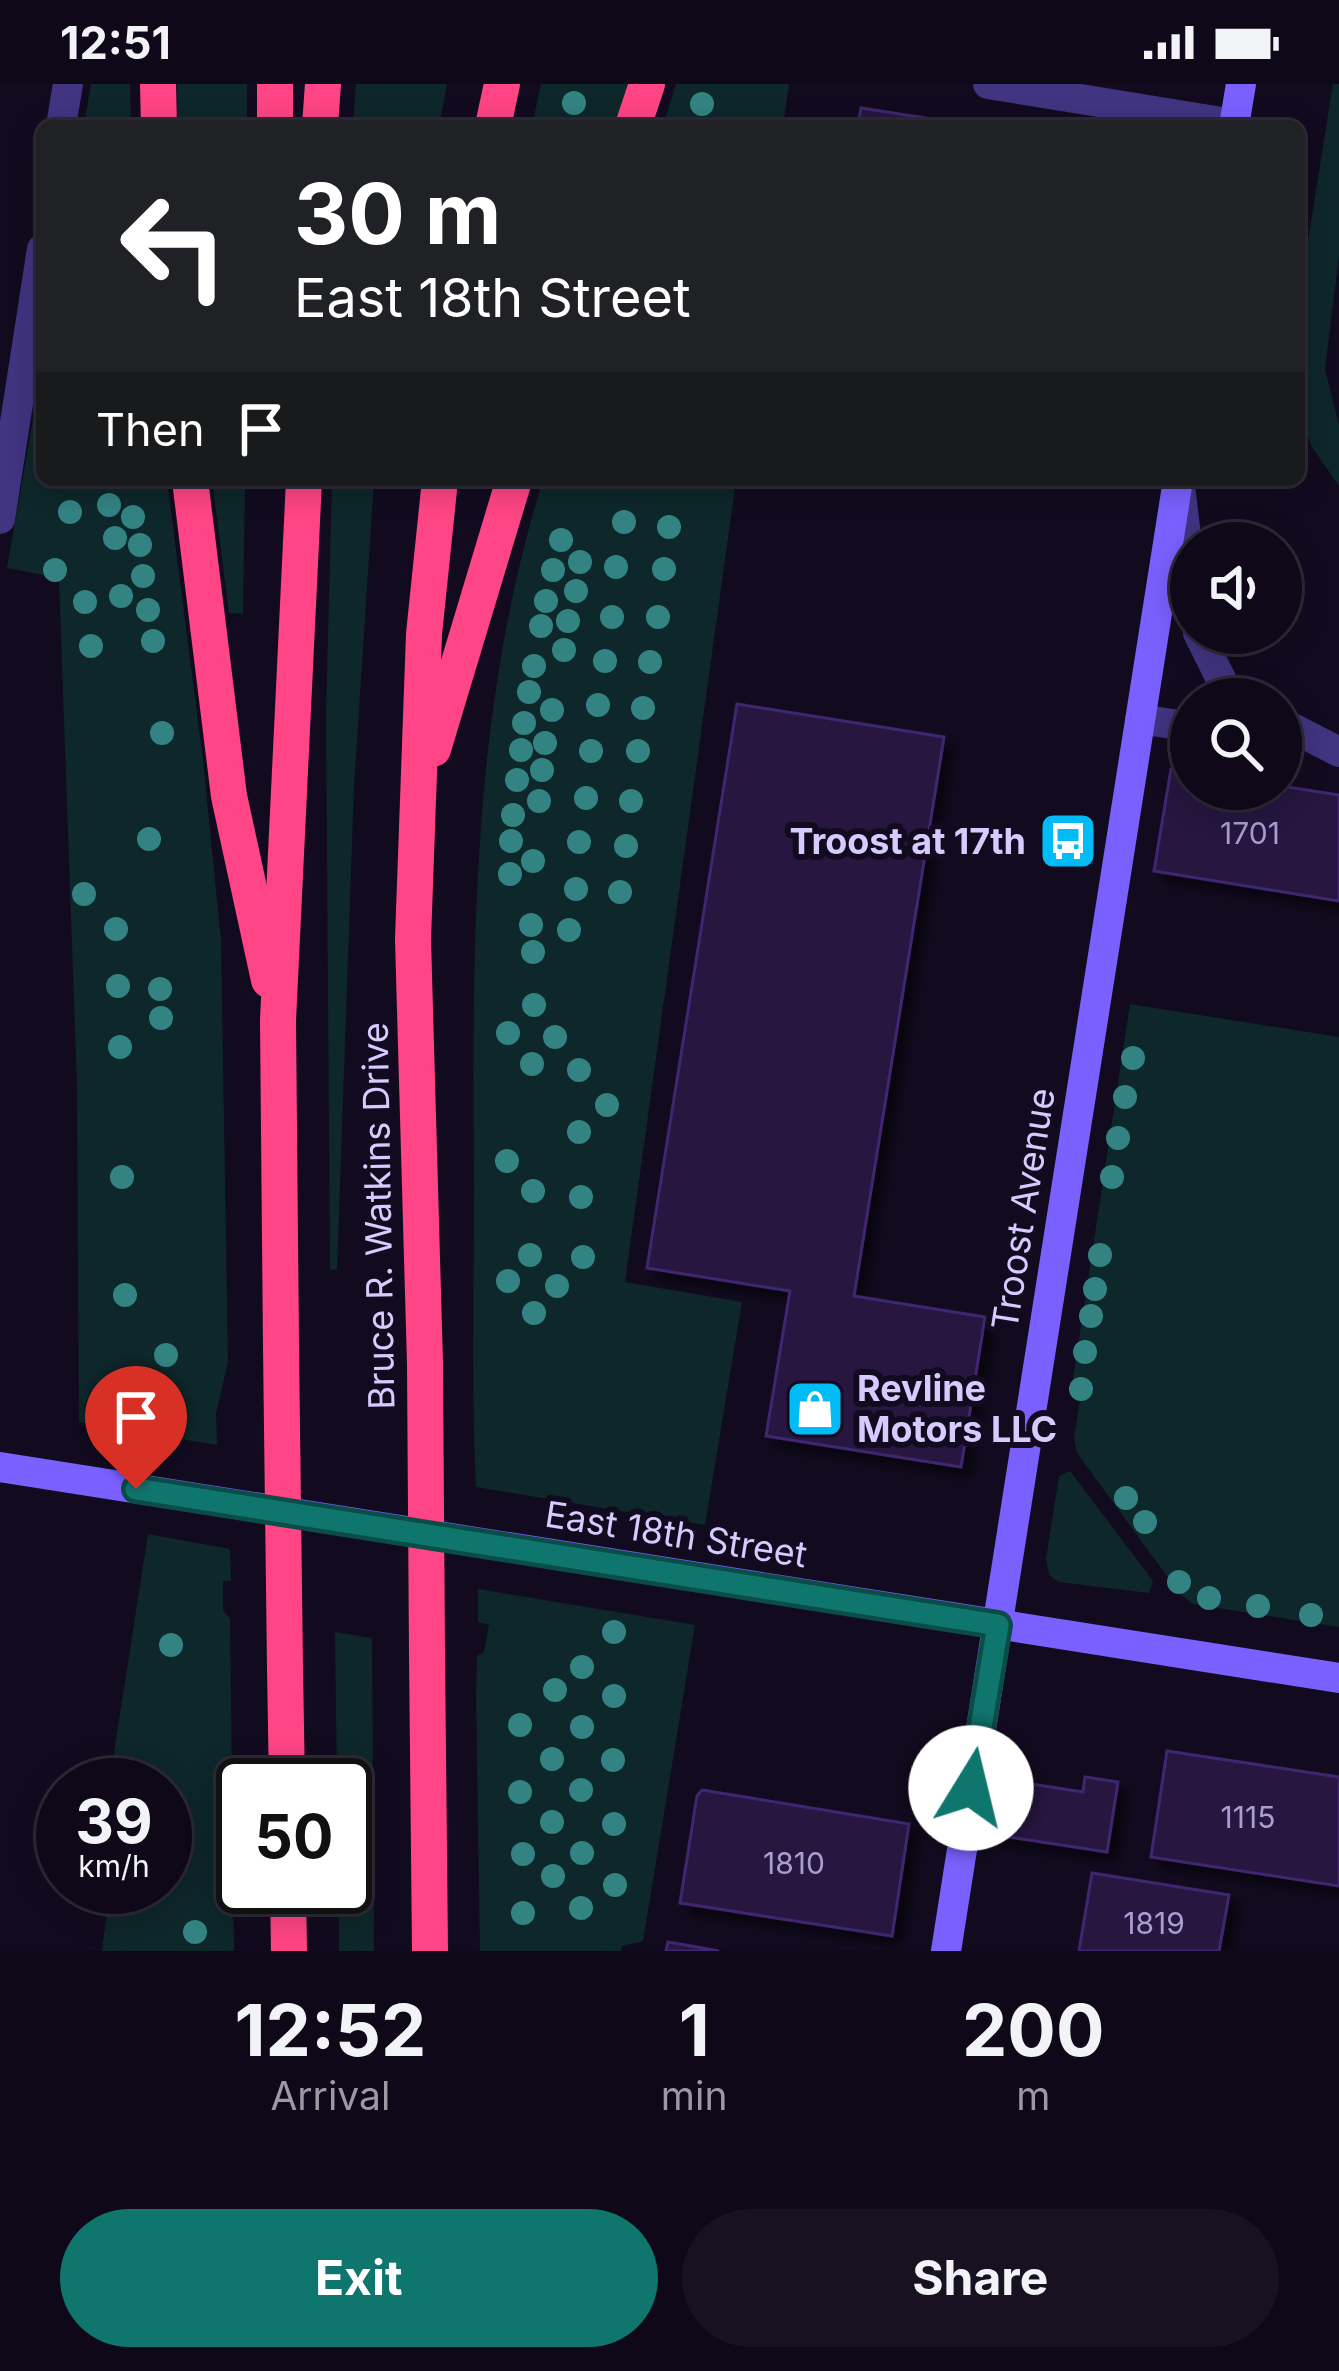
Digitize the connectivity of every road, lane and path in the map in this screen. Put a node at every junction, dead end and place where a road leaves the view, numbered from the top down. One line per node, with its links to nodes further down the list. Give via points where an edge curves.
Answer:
1 (68, 84): 9 (street)
2 (158, 84): 10 (highway)
3 (275, 84): 11 (highway)
4 (323, 84): 12 (highway)
5 (502, 84): 13 (highway)
6 (647, 84): 14 (highway)
7 (988, 84): 15 (street)
8 (1241, 84): 16 (main road)
9 (62, 120)
10 (159, 120)
11 (275, 120)
12 (320, 120)
13 (494, 120)
14 (635, 120)
15 (1204, 120)
16 (1235, 120)
17 (36, 288): 24 (street)
18 (191, 486): 32 (highway, via 229,796)
19 (304, 486): 32 (highway)
20 (439, 486): 31 (highway, Bruce R. Watkins Drive)
21 (512, 486): 31 (highway)
22 (1178, 486): 26 (main road, Troost Avenue)
23 (1180, 486): 25 (street)
24 (0, 520)
25 (1184, 522)
26 (1140, 719): 27 (street); 34 (main road, Troost Avenue)
27 (1170, 724)
28 (1302, 733): 30 (street)
29 (1302, 747): 30 (street)
30 (1339, 753)
31 (418, 799): 39 (highway, Bruce R. Watkins Drive, bridge, via 413,939)
32 (278, 1020): 36 (highway, bridge)
33 (0, 1467): 34 (main road, East 18th Street)
34 (998, 1625): 35 (main road, East 18th Street); 40 (main road, Troost Avenue)
35 (1339, 1678)
36 (287, 1758)
37 (288, 1914): 38 (highway)
38 (289, 1951)
39 (430, 1951)
40 (946, 1951)

